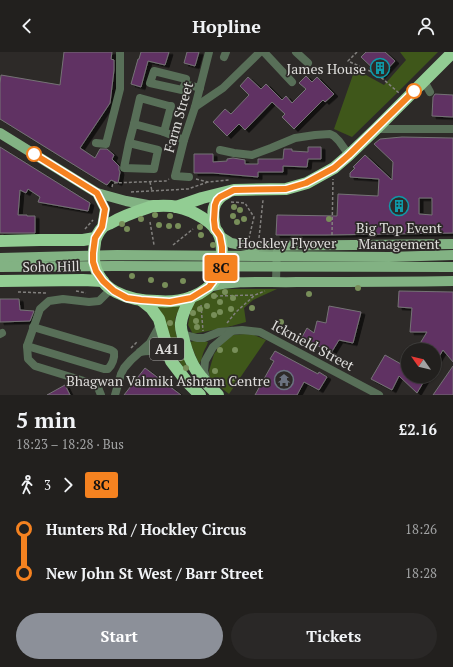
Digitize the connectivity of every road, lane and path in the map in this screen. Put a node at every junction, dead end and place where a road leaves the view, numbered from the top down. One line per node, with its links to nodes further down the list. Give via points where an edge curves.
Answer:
1 (120, 52): 20 (street, via 120,89 106,144)
2 (210, 52): 11 (street, Farm Street)
3 (260, 52): 13 (street, via 223,88)
4 (264, 52): 9 (street)
5 (296, 52): 8 (street)
6 (357, 52): 12 (path, via 348,61 383,79)
7 (453, 52): 12 (highway, A41, via 427,86)
8 (308, 63)
9 (292, 82)
10 (185, 84): 11 (street)
11 (200, 88): 13 (street, Farm Street)
12 (406, 99): 15 (highway, A41)
13 (195, 107): 19 (street, Farm Street)
14 (134, 124): 17 (street); 17 (street, via 140,98 171,106); 21 (street)
15 (376, 129): 16 (street); 23 (highway, A41)
16 (453, 130)
17 (164, 132): 19 (street)
18 (0, 133): 33 (main road)
19 (184, 140): 25 (street, Farm Street)
20 (96, 143)
21 (129, 143): 21 (street, via 124,168 154,169 158,150)
22 (220, 150): 23 (street, via 252,155 295,138 330,134)
23 (349, 155): 24 (highway, A41)
24 (334, 168): 29 (highway, A41, via 306,183 286,189); 46 (path)
25 (175, 176): 26 (street); 27 (path, via 166,181)
26 (189, 177): 28 (path)
27 (150, 182): 31 (path); 34 (path, via 113,183)
28 (208, 182): 30 (path, via 235,179); 31 (path, via 188,189)
29 (264, 189): 30 (highway, A41); 48 (path)
30 (234, 190): 37 (highway, A41); 40 (highway, A41, via 217,200 214,209)
31 (152, 191): 32 (path)
32 (129, 192)
33 (97, 193): 34 (main road); 39 (main road, via 105,209)
34 (111, 197): 36 (main road)
35 (228, 202): 47 (path, via 246,203 254,217)
36 (153, 206): 37 (highway, A41); 39 (highway, A41, via 122,216)
37 (176, 207): 40 (highway, A41, via 202,218)
38 (150, 222): 43 (path)
39 (102, 227): 41 (highway, A41)
40 (217, 233): 47 (main road, via 231,243); 59 (highway, A41, via 222,247 222,263)
41 (95, 238): 42 (highway, Soho Hill); 57 (highway, A41, via 93,262)
42 (0, 241)
43 (154, 244)
44 (453, 244): 46 (main road)
45 (277, 245): 46 (main road); 48 (main road); 56 (street)
46 (332, 245)
47 (248, 246): 48 (main road)
48 (258, 246)
49 (453, 255): 51 (main road, Hockley Flyover)
50 (0, 258): 51 (main road, Hockley Flyover, via 116,255)
51 (388, 262): 52 (main road, Hockley Flyover); 53 (main road, Hockley Flyover)
52 (0, 267)
53 (453, 267)
54 (0, 281): 57 (highway, Soho Hill, via 83,280)
55 (453, 281): 56 (main road)
56 (276, 282): 59 (main road, via 220,284)
57 (107, 287): 66 (highway, A41, via 127,298); 68 (street, via 99,301 49,301 40,309)
58 (268, 290): 64 (path)
59 (211, 291): 64 (path); 65 (highway, A41)
60 (14, 292): 62 (path)
61 (72, 292): 63 (path)
62 (50, 293)
63 (86, 293)
64 (255, 295): 70 (path)
65 (196, 298): 66 (highway, A41, via 170,302); 71 (highway, A41, via 183,311 180,325); 72 (path)
66 (141, 300): 67 (highway, A41, via 151,308)
67 (160, 325): 76 (street, via 150,343); 77 (highway, A41)
68 (33, 327): 74 (street); 74 (street, via 111,350 114,355 110,367 104,369)
69 (232, 331): 70 (street, Icknield Street); 78 (street, via 213,347 205,361 204,371); 83 (street, Icknield Street, via 260,332)
70 (219, 332): 72 (street, Icknield Street)
71 (182, 334): 72 (street); 78 (highway, A41, via 192,363)
72 (204, 338)
73 (139, 342): 75 (path)
74 (27, 346): 79 (street, via 28,359 35,366 97,385)
75 (129, 350)
76 (140, 352): 77 (street, via 155,351); 80 (street, via 124,368)
77 (171, 361): 81 (highway, A41)
78 (209, 386): 82 (highway, A41)
79 (101, 395)
80 (115, 395)
81 (200, 395)
82 (218, 395)
83 (379, 395)

